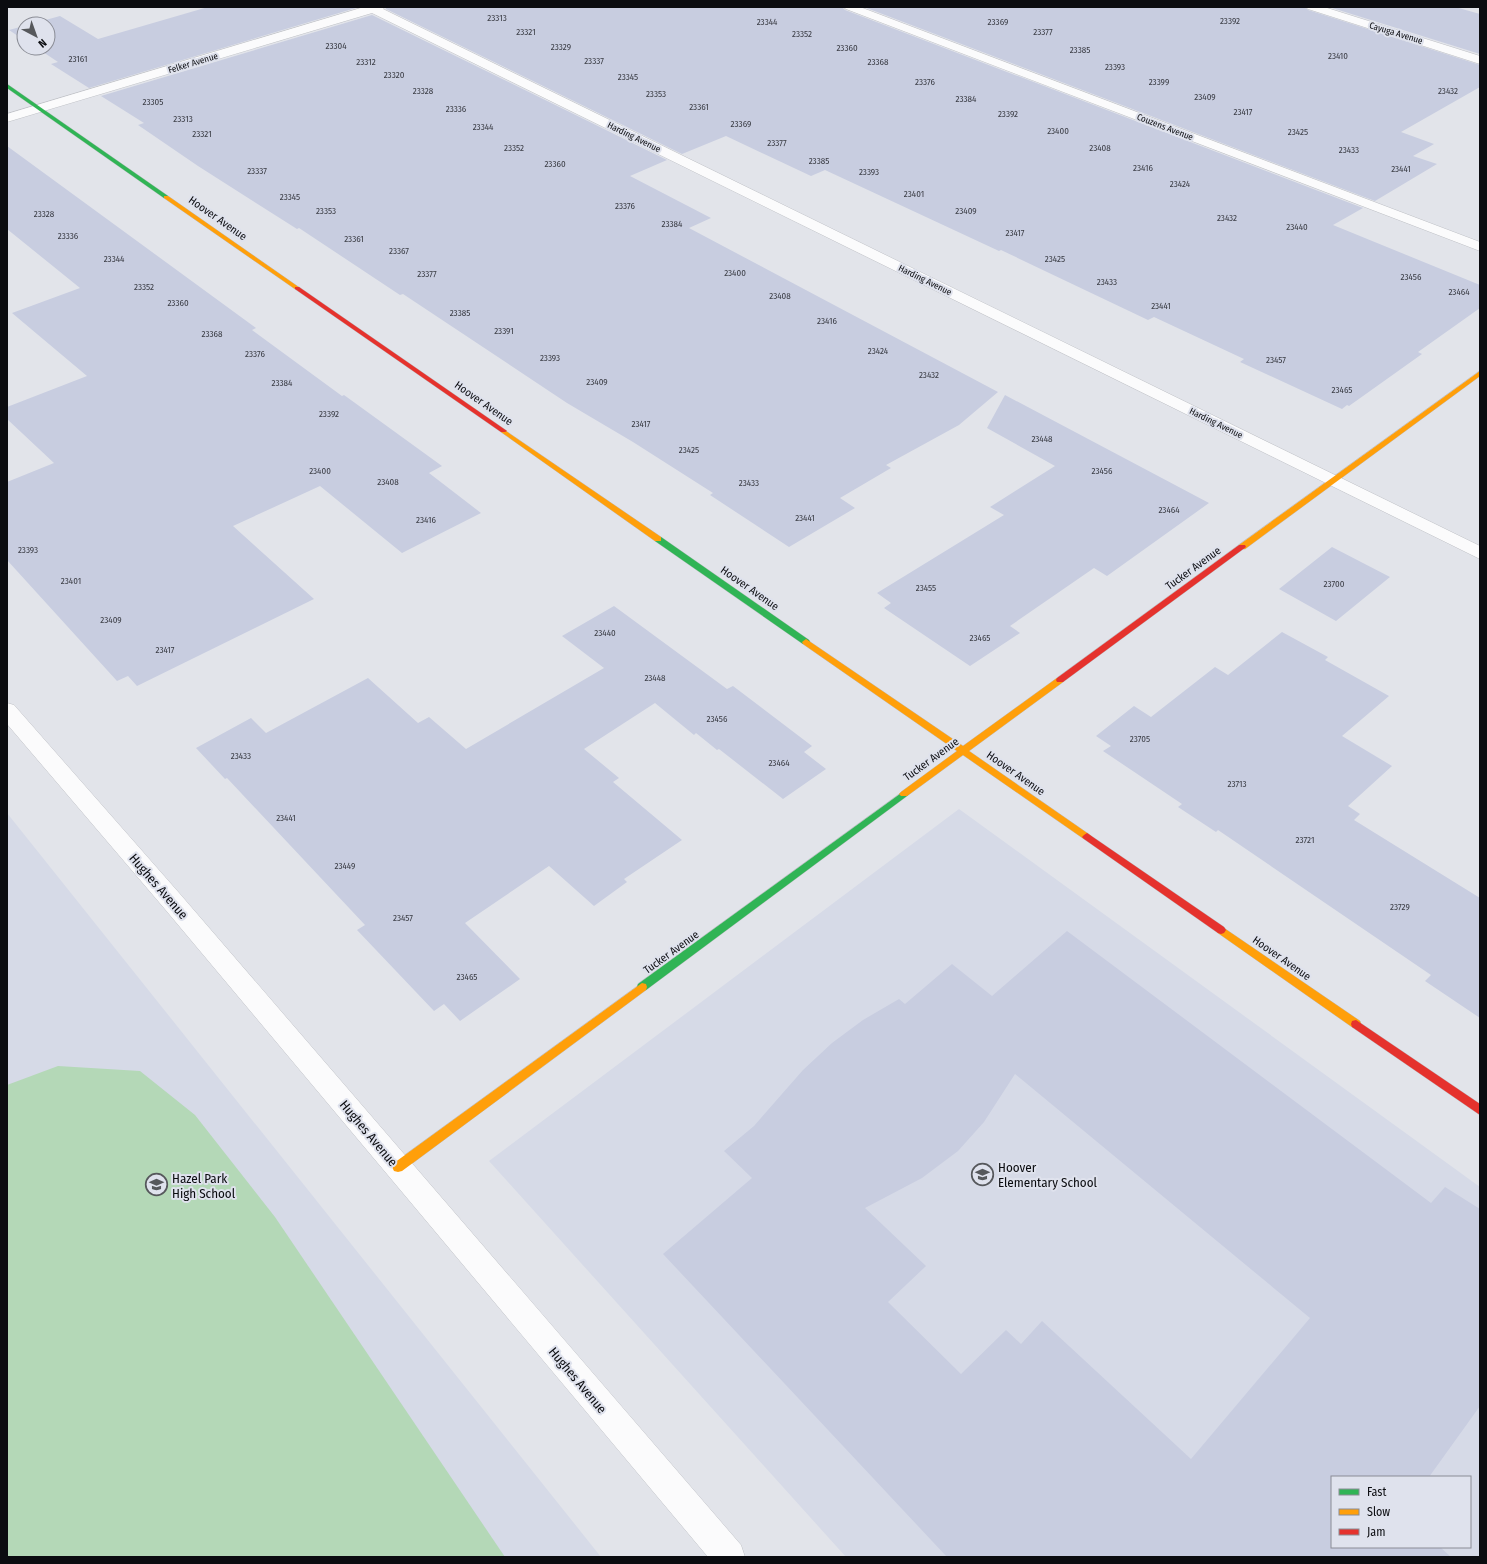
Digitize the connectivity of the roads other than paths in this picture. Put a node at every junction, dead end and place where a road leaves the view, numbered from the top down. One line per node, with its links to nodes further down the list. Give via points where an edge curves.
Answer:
1 (850, 7): 8 (street, Couzens Avenue)
2 (1312, 7): 4 (street, Cayuga Avenue)
3 (374, 8): 6 (street, Felker Avenue); 10 (street, Harding Avenue)
4 (1480, 60)
5 (7, 86): 6 (street, Hoover Avenue)
6 (39, 109): 7 (street, Felker Avenue); 13 (street, Hoover Avenue)
7 (7, 118)
8 (1480, 247)
9 (1480, 373): 10 (street, Tucker Avenue)
10 (1333, 480): 11 (street, Harding Avenue); 13 (street, Tucker Avenue)
11 (1480, 553)
12 (7, 710): 15 (street, Hughes Avenue)
13 (964, 751): 14 (street, Hoover Avenue); 15 (street, Tucker Avenue)
14 (1480, 1110)
15 (398, 1167): 16 (street, Hughes Avenue)
16 (729, 1557)

